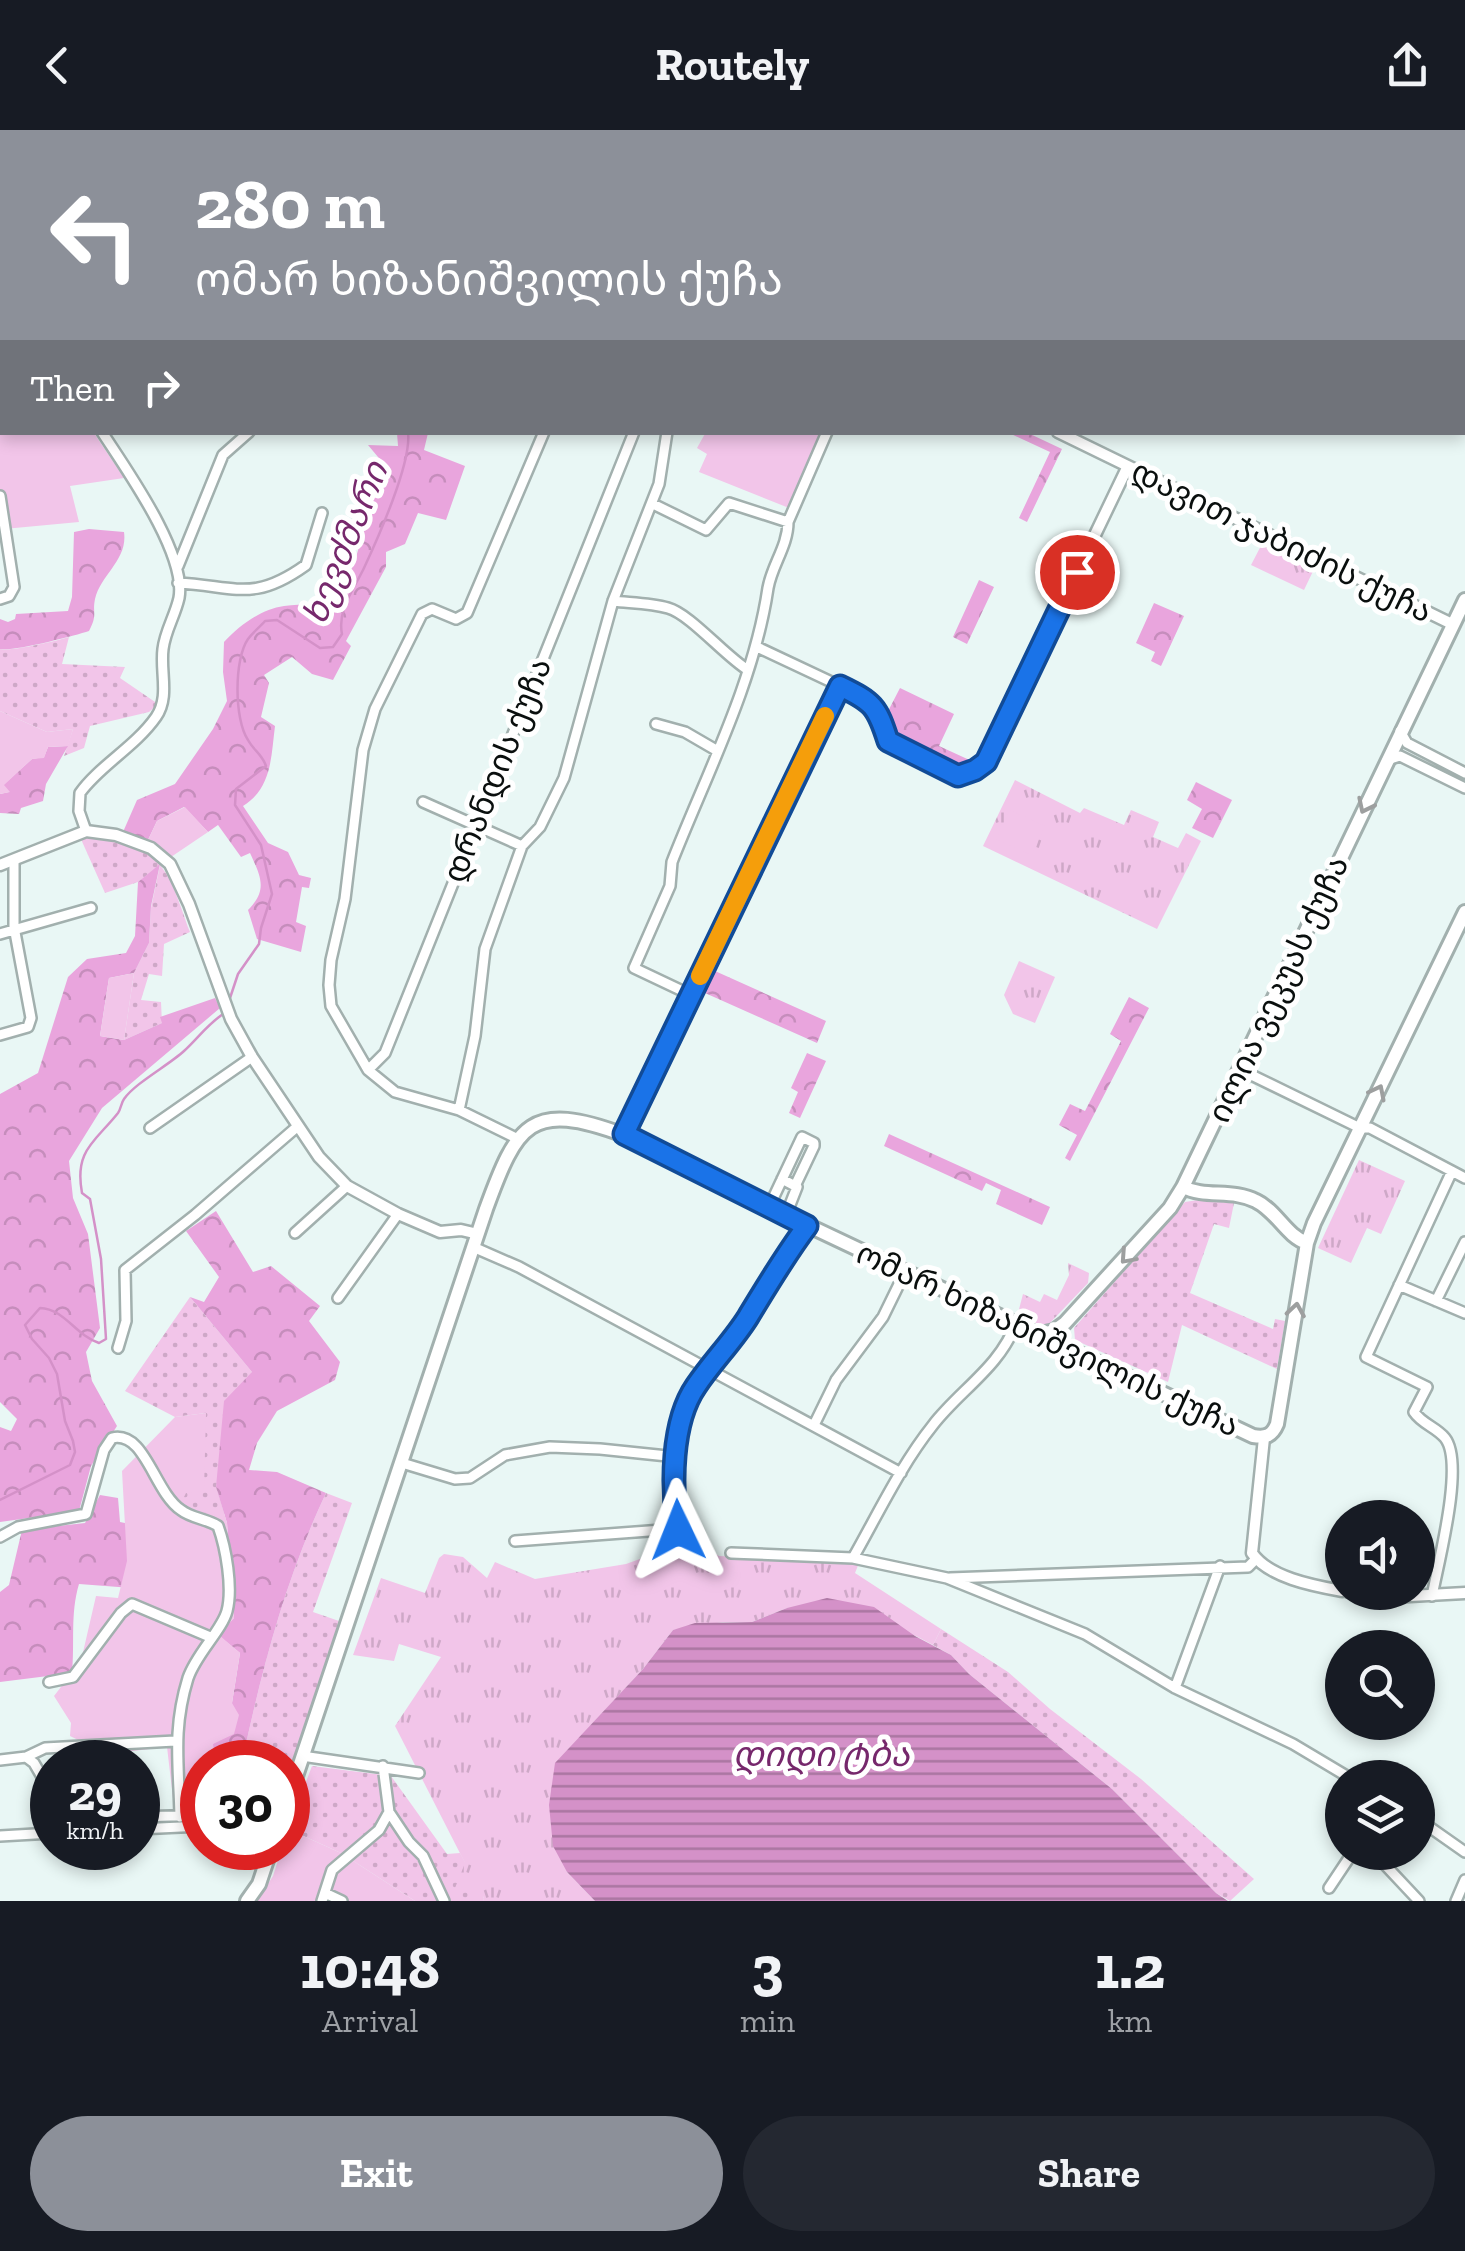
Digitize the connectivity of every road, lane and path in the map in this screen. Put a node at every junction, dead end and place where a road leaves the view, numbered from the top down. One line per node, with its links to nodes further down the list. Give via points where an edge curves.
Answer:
1 (104, 435): 13 (street)
2 (246, 435): 13 (street, via 223,455)
3 (543, 435): 42 (street, via 467,613 456,619 432,610 422,614 370,722 329,985 331,1006)
4 (633, 435): 29 (street, დრანდის ქუჩა)
5 (666, 435): 10 (street)
6 (826, 435): 12 (street)
7 (1064, 435): 8 (street, დავით ჯაბიძის ქუჩა)
8 (1128, 466): 18 (street, დავით ჯაბიძის ქუჩა); 21 (street, via 986,762 958,776 888,741 871,702)
9 (0, 496): 15 (street, via 14,587)
10 (653, 504): 12 (street, via 706,530 729,503); 17 (street)
11 (322, 513): 14 (street, via 306,565 280,580 245,591)
12 (788, 522): 19 (street)
13 (178, 566): 14 (street)
14 (178, 583): 30 (street, via 180,596 164,637 164,700 158,716 80,793)
15 (0, 599)
16 (1465, 600): 18 (main road, ილია ვეკუას ქუჩა)
17 (613, 601): 20 (street, via 671,608); 31 (street, via 564,778 540,827)
18 (1452, 624): 23 (main road, ილია ვეკუას ქუჩა)
19 (757, 647): 20 (street); 21 (street)
20 (748, 670): 24 (street)
21 (840, 686): 38 (street)
22 (656, 724): 24 (street)
23 (1400, 732): 25 (main road, ილია ვეკუას ქუჩა); 26 (street, via 1407,743)
24 (716, 750): 38 (street, via 634,968)
25 (1387, 760): 27 (street, via 1400,756); 41 (main road, ილია ვეკუას ქუჩა, one-way to 41)
26 (1465, 773)
27 (1465, 788)
28 (423, 802): 29 (street)
29 (475, 825): 31 (street); 42 (street, დრანდის ქუჩა, via 385,1053)
30 (86, 830): 32 (street); 40 (street, via 135,841 170,864)
31 (522, 846): 43 (street, via 486,949)
32 (14, 860): 33 (street); 36 (street)
33 (0, 866)
34 (91, 908): 36 (street)
35 (1465, 912): 46 (main road, ომარ ხიზანიშვილის ქუჩა, one-way to 35)
36 (14, 927): 37 (street); 39 (street, via 31,1018 28,1027)
37 (0, 934)
38 (691, 995): 47 (street)
39 (0, 1035)
40 (252, 1058): 44 (street); 45 (street)
41 (1238, 1068): 46 (street); 54 (main road, ილია ვეკუას ქუჩა)
42 (368, 1070): 43 (street, via 395,1092)
43 (458, 1110): 48 (street)
44 (298, 1126): 52 (street); 71 (street, via 125,1270 126,1321)
45 (150, 1128)
46 (1360, 1128): 49 (street); 62 (main road, ომარ ხიზანიშვილის ქუჩა)
47 (624, 1134): 48 (main road, ომარ ხიზანიშვილის ქუჩა, via 564,1119); 55 (main road, ომარ ხიზანიშვილის ქუჩა)
48 (516, 1138): 60 (main road)
49 (1452, 1170): 50 (street); 64 (street)
50 (1465, 1178)
51 (782, 1179): 53 (street); 53 (street, via 802,1137 814,1143); 55 (street)
52 (347, 1186): 56 (street); 59 (street)
53 (795, 1186): 57 (street)
54 (1184, 1187): 62 (main road, via 1256,1200); 68 (main road, ილია ვეკუას ქუჩა, one-way to 68)
55 (768, 1207): 57 (main road, ომარ ხიზანიშვილის ქუჩა)
56 (398, 1214): 60 (street, via 440,1232 461,1230); 65 (street)
57 (786, 1215): 58 (main road, ომარ ხიზანიშვილის ქუჩა)
58 (807, 1226): 63 (main road, ომარ ხიზანიშვილის ქუჩა); 73 (street)
59 (295, 1233)
60 (476, 1241): 73 (street); 77 (main road)
61 (1465, 1242): 66 (street)
62 (1306, 1244): 75 (main road, ომარ ხიზანიშვილის ქუჩა, one-way to 62, via 1277,1424)
63 (905, 1272): 69 (main road, ომარ ხიზანიშვილის ქუჩა); 74 (street)
64 (1399, 1284): 66 (street); 88 (street, via 1366,1357 1427,1387 1414,1412 1446,1438 1452,1453 1452,1500)
65 (338, 1298)
66 (1436, 1302): 67 (street)
67 (1465, 1312)
68 (1066, 1322): 70 (main road); 72 (main road, via 1063,1336)
69 (1016, 1323): 70 (main road, ომარ ხიზანიშვილის ქუჩა); 78 (street, via 985,1372 935,1421)
70 (1038, 1334): 72 (main road, ომარ ხიზანიშვილის ქუჩა)
71 (118, 1348)
72 (1073, 1351): 75 (main road, ომარ ხიზანიშვილის ქუჩა)
73 (707, 1371): 74 (street); 76 (street, via 682,1414)
74 (814, 1425): 78 (street)
75 (1264, 1438): 85 (street, via 1253,1527)
76 (676, 1457): 77 (street, via 550,1448 504,1454 470,1478 455,1479); 79 (street)
77 (402, 1462): 95 (main road)
78 (901, 1473): 84 (street)
79 (678, 1530): 80 (street); 82 (street)
80 (693, 1536)
81 (0, 1537): 92 (street, via 18,1527 86,1514 104,1450 112,1438 133,1441 182,1512 218,1526 227,1612)
82 (515, 1541)
83 (731, 1553): 84 (street)
84 (853, 1558): 87 (street)
85 (1256, 1560): 86 (street, via 1248,1567); 89 (street)
86 (1220, 1566): 87 (street); 94 (street)
87 (947, 1578): 94 (street, via 1084,1634)
88 (1435, 1582)
89 (1325, 1586)
90 (1465, 1593): 91 (street)
91 (1435, 1596)
92 (210, 1637): 93 (street, via 132,1604 73,1677); 96 (street, via 187,1681)
93 (49, 1682)
94 (1176, 1688): 101 (street)
95 (307, 1740)
96 (175, 1742): 97 (street, via 45,1748); 106 (street)
97 (26, 1757): 99 (street); 100 (street)
98 (310, 1757): 102 (street)
99 (0, 1760)
100 (30, 1760)
101 (1325, 1763)
102 (383, 1766): 103 (street); 104 (street)
103 (419, 1774)
104 (389, 1812): 117 (street, via 379,1830 332,1870); 120 (street, via 424,1856)
105 (160, 1817): 106 (street)
106 (180, 1817)
107 (1435, 1831): 110 (street)
108 (30, 1835): 109 (street)
109 (0, 1836)
110 (1465, 1852)
111 (264, 1870): 118 (main road)
112 (1340, 1870): 115 (street)
113 (1388, 1870): 116 (street)
114 (1465, 1880): 123 (street)
115 (1329, 1888)
116 (1408, 1893): 121 (street); 122 (street)
117 (323, 1897): 119 (street)
118 (247, 1901)
119 (342, 1901)
120 (444, 1901)
121 (1400, 1901)
122 (1418, 1901)
123 (1456, 1901)

